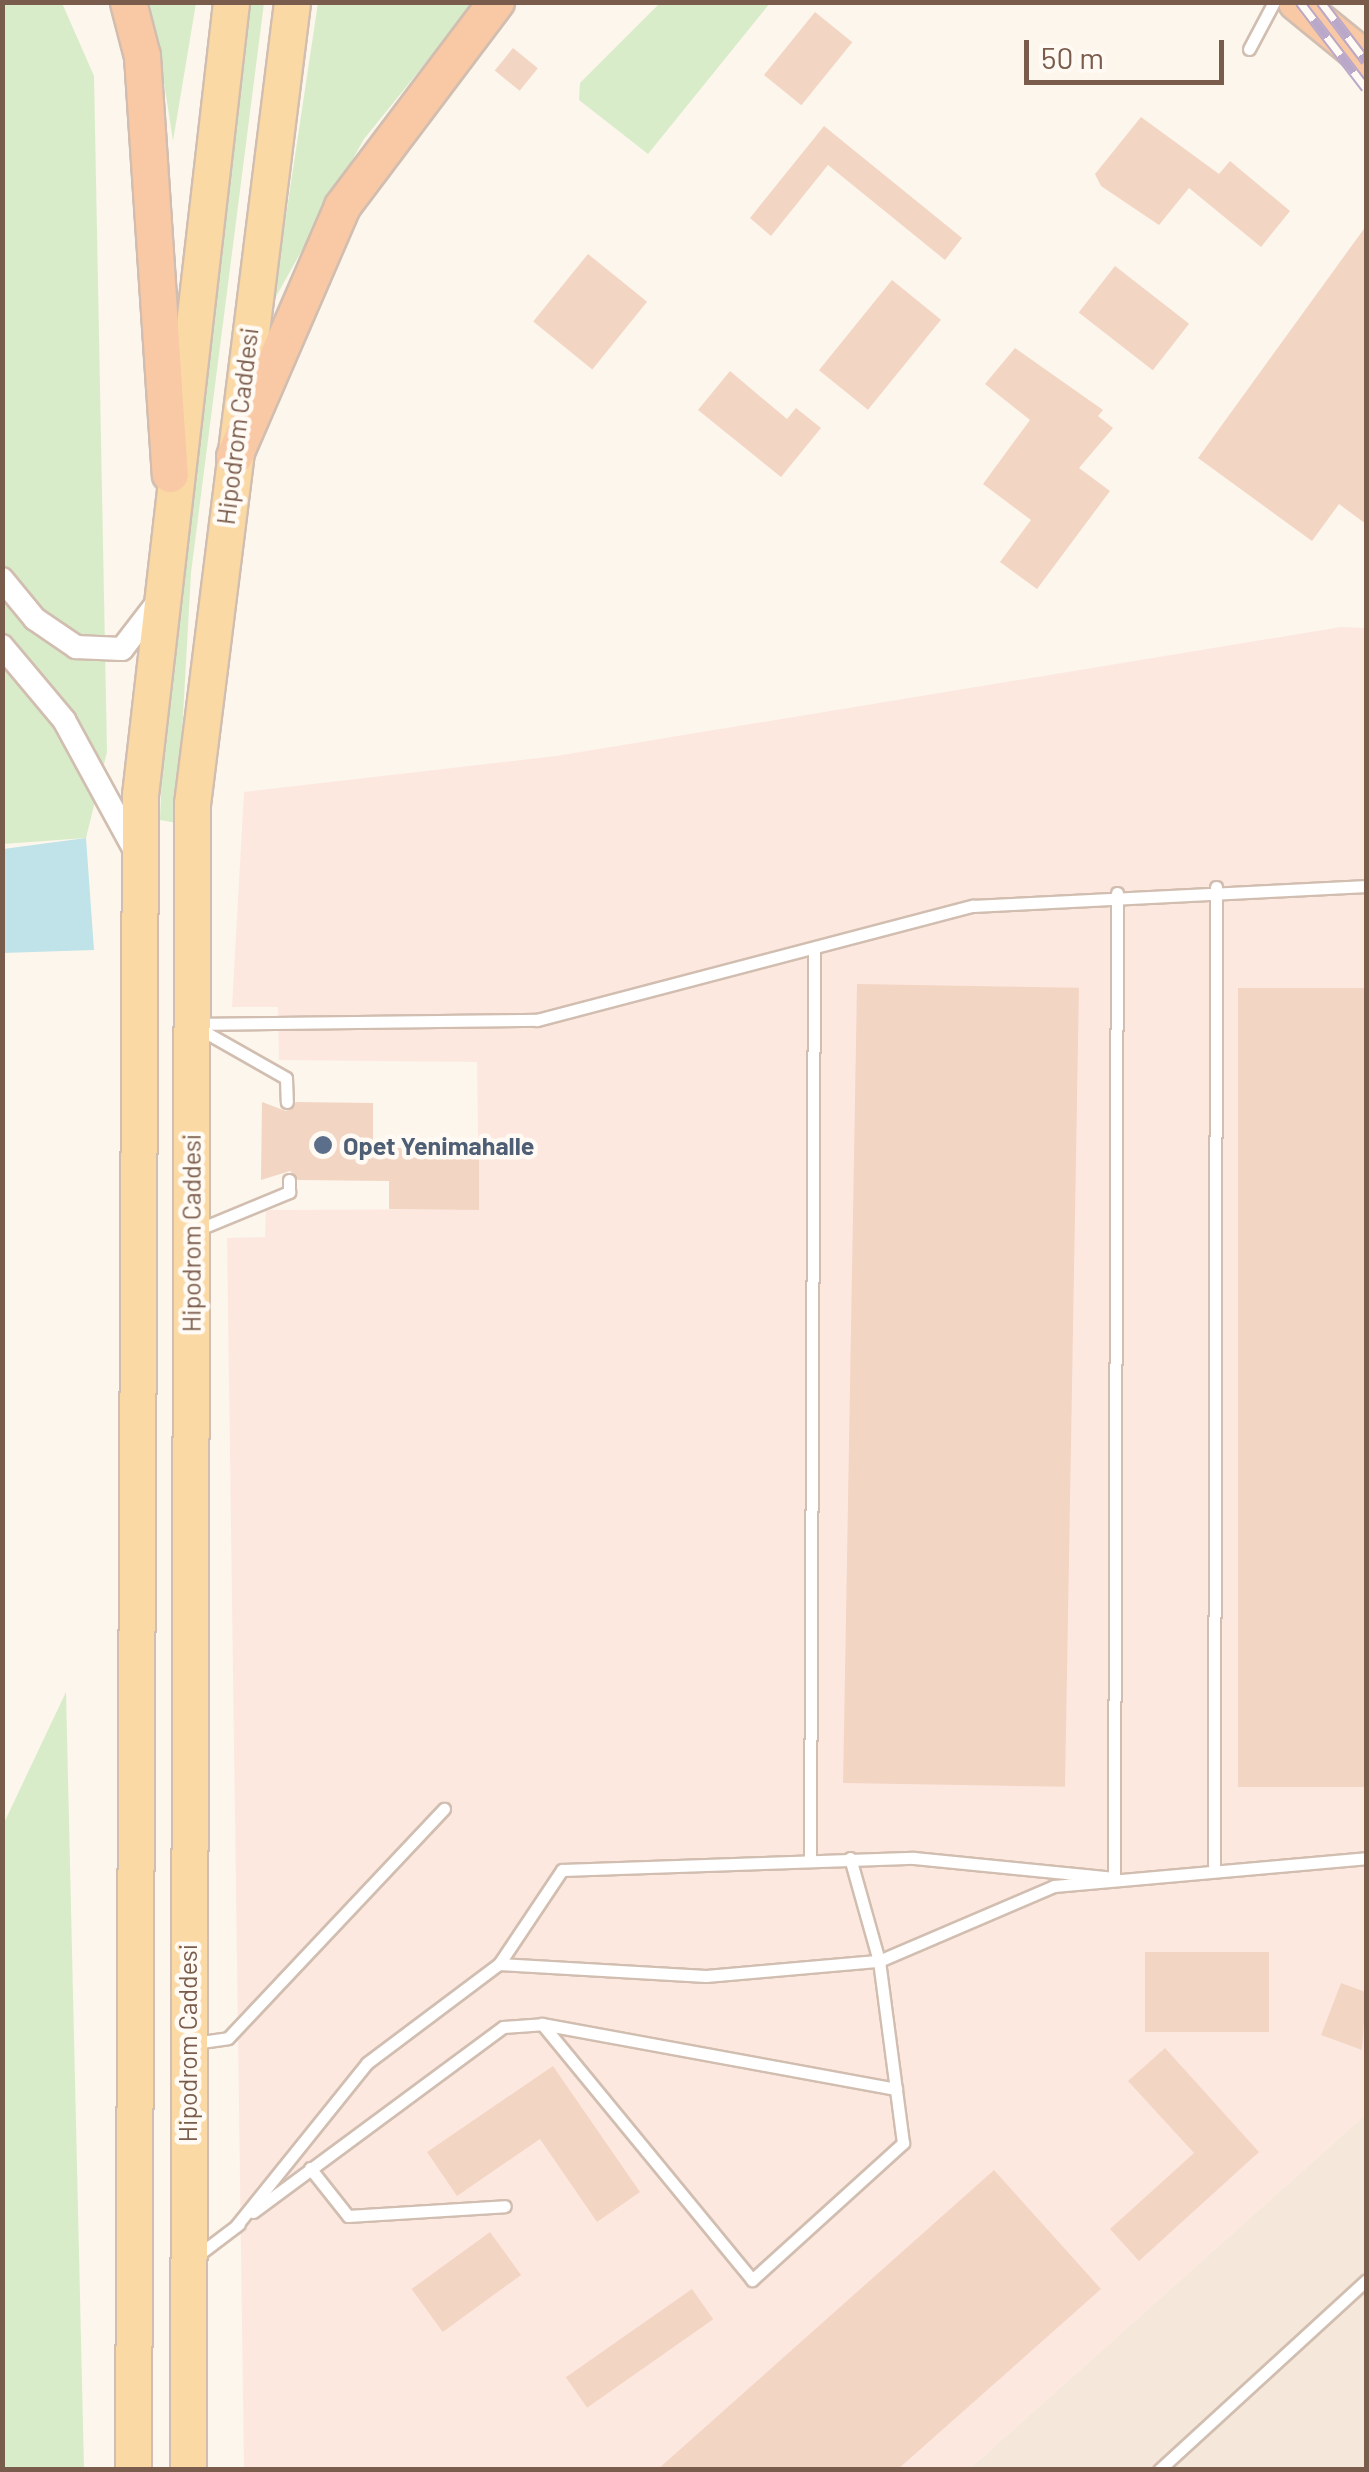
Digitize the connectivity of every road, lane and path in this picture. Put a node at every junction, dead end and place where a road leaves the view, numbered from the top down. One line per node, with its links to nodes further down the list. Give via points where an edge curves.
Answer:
1 (128, 2): 10 (highway, via 142,56)
2 (231, 2): 10 (main road)
3 (292, 2): 9 (main road, Hipodrom Caddesi)
4 (496, 2): 9 (highway, via 342,206)
5 (1274, 2): 7 (lane)
6 (1296, 2): 8 (highway)
7 (1249, 49)
8 (1366, 59)
9 (234, 456): 19 (main road, Hipodrom Caddesi, via 192,804)
10 (170, 474): 12 (main road)
11 (2, 579): 12 (street, via 35,619 76,646 122,649)
12 (158, 602): 14 (main road)
13 (2, 646): 14 (street, via 64,720)
14 (140, 860): 39 (main road)
15 (1366, 886): 16 (lane)
16 (1216, 887): 17 (lane); 27 (lane)
17 (1117, 893): 18 (lane, via 973,906); 28 (lane)
18 (814, 952): 19 (lane, via 537,1020); 24 (lane)
19 (190, 1024): 20 (lane, via 286,1078); 22 (main road, Hipodrom Caddesi)
20 (287, 1102)
21 (289, 1180): 22 (lane, via 289,1192)
22 (193, 1232): 32 (main road, Hipodrom Caddesi)
23 (444, 1809): 32 (lane, via 228,2038)
24 (810, 1858): 25 (lane); 30 (lane, via 562,1870)
25 (850, 1858): 28 (lane); 29 (lane)
26 (1366, 1858): 27 (lane)
27 (1214, 1865): 28 (lane)
28 (1114, 1878): 29 (lane, via 1054,1886)
29 (878, 1961): 30 (lane, via 706,1976); 33 (lane)
30 (498, 1964): 36 (lane, via 367,2064)
31 (542, 2024): 33 (lane); 33 (lane, via 752,2280 903,2142); 34 (lane, via 474,2040)
32 (185, 2045): 37 (main road, Hipodrom Caddesi)
33 (896, 2090)
34 (310, 2168): 35 (lane, via 348,2216); 36 (lane)
35 (505, 2206)
36 (236, 2226): 37 (lane)
37 (188, 2262): 40 (main road, Hipodrom Caddesi)
38 (1366, 2280): 41 (lane)
39 (133, 2470)
40 (188, 2470)
41 (1160, 2470)

